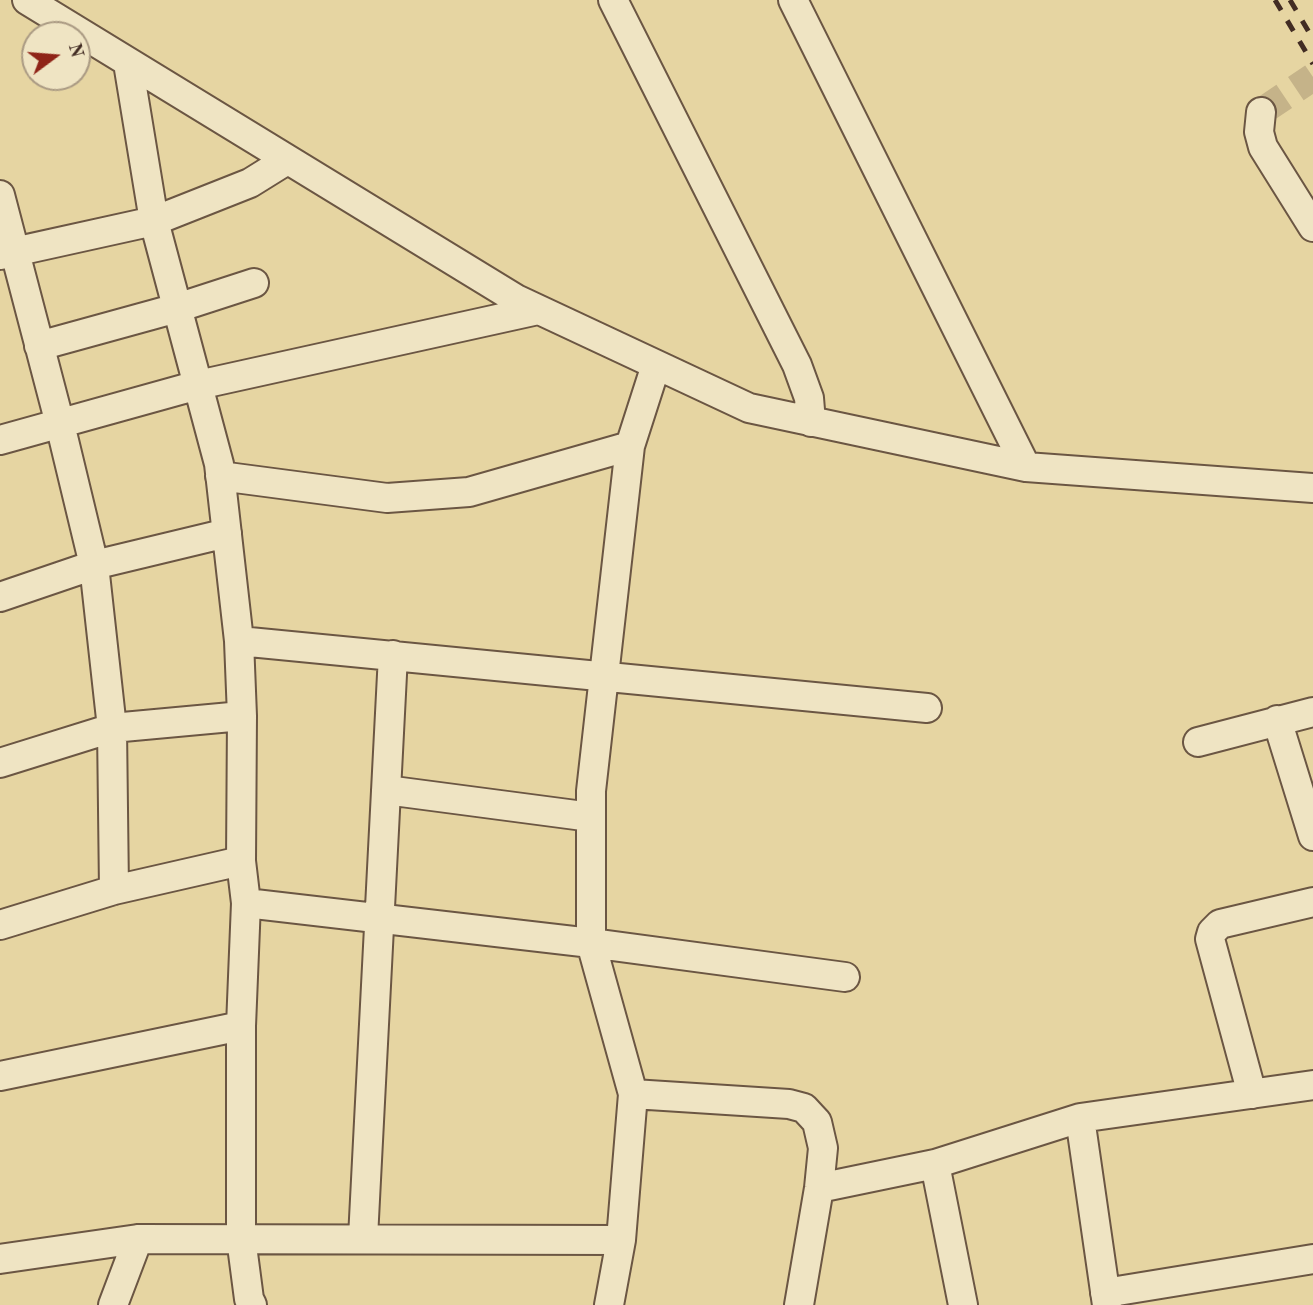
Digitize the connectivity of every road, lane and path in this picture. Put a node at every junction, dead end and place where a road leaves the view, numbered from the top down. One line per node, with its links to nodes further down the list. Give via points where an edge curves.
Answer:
1 (27, 0): 4 (street)
2 (612, 0): 17 (street, via 797,365 809,398)
3 (793, 0): 21 (street)
4 (128, 63): 6 (street); 8 (street)
5 (1261, 112): 9 (street, via 1263,147)
6 (287, 160): 8 (street, via 250,183); 13 (street)
7 (0, 195): 10 (street)
8 (154, 221): 10 (street); 12 (street)
9 (1313, 227)
10 (7, 254): 14 (street)
11 (254, 283): 12 (street)
12 (177, 308): 14 (street); 16 (street)
13 (538, 310): 15 (street); 16 (street)
14 (39, 346): 18 (street)
15 (656, 365): 17 (street, via 749,408); 20 (street)
16 (198, 385): 18 (street); 22 (street)
17 (811, 422): 21 (street)
18 (60, 424): 19 (street); 25 (street)
19 (0, 440)
20 (630, 446): 22 (street, via 456,493 387,498); 29 (street)
21 (1026, 467): 23 (street)
22 (220, 476): 24 (street)
23 (1313, 488)
24 (227, 533): 25 (street); 27 (street)
25 (94, 565): 26 (street); 34 (street)
26 (0, 597)
27 (239, 641): 28 (street); 32 (street)
28 (393, 655): 29 (street); 37 (street)
29 (605, 675): 30 (street); 38 (street)
30 (926, 708)
31 (1313, 712): 33 (street)
32 (242, 716): 34 (street); 40 (street)
33 (1277, 720): 35 (street); 39 (street)
34 (112, 727): 36 (street); 41 (street)
35 (1198, 742)
36 (0, 763)
37 (386, 790): 38 (street); 44 (street)
38 (590, 817): 46 (street)
39 (1313, 836)
40 (241, 861): 41 (street); 43 (street)
41 (114, 890): 45 (street)
42 (1313, 902): 52 (street, via 1220,923 1212,932 1210,939)
43 (246, 903): 44 (street); 48 (street)
44 (379, 918): 46 (street); 57 (street)
45 (0, 925)
46 (592, 943): 47 (street); 51 (street)
47 (845, 977)
48 (242, 1026): 49 (street); 56 (street)
49 (0, 1076)
50 (1313, 1085): 52 (street)
51 (632, 1094): 55 (street, via 804,1108 817,1122 823,1147); 59 (street)
52 (1252, 1094): 53 (street)
53 (1080, 1118): 54 (street); 62 (street)
54 (935, 1164): 55 (street); 67 (street)
55 (819, 1188): 66 (street)
56 (241, 1238): 57 (street); 58 (street); 64 (street)
57 (363, 1238): 59 (street)
58 (138, 1239): 60 (street); 63 (street)
59 (621, 1240): 65 (street)
60 (0, 1259)
61 (1313, 1259): 62 (street)
62 (1106, 1299)
63 (113, 1305)
64 (252, 1305)
65 (609, 1305)
66 (799, 1305)
67 (963, 1305)

